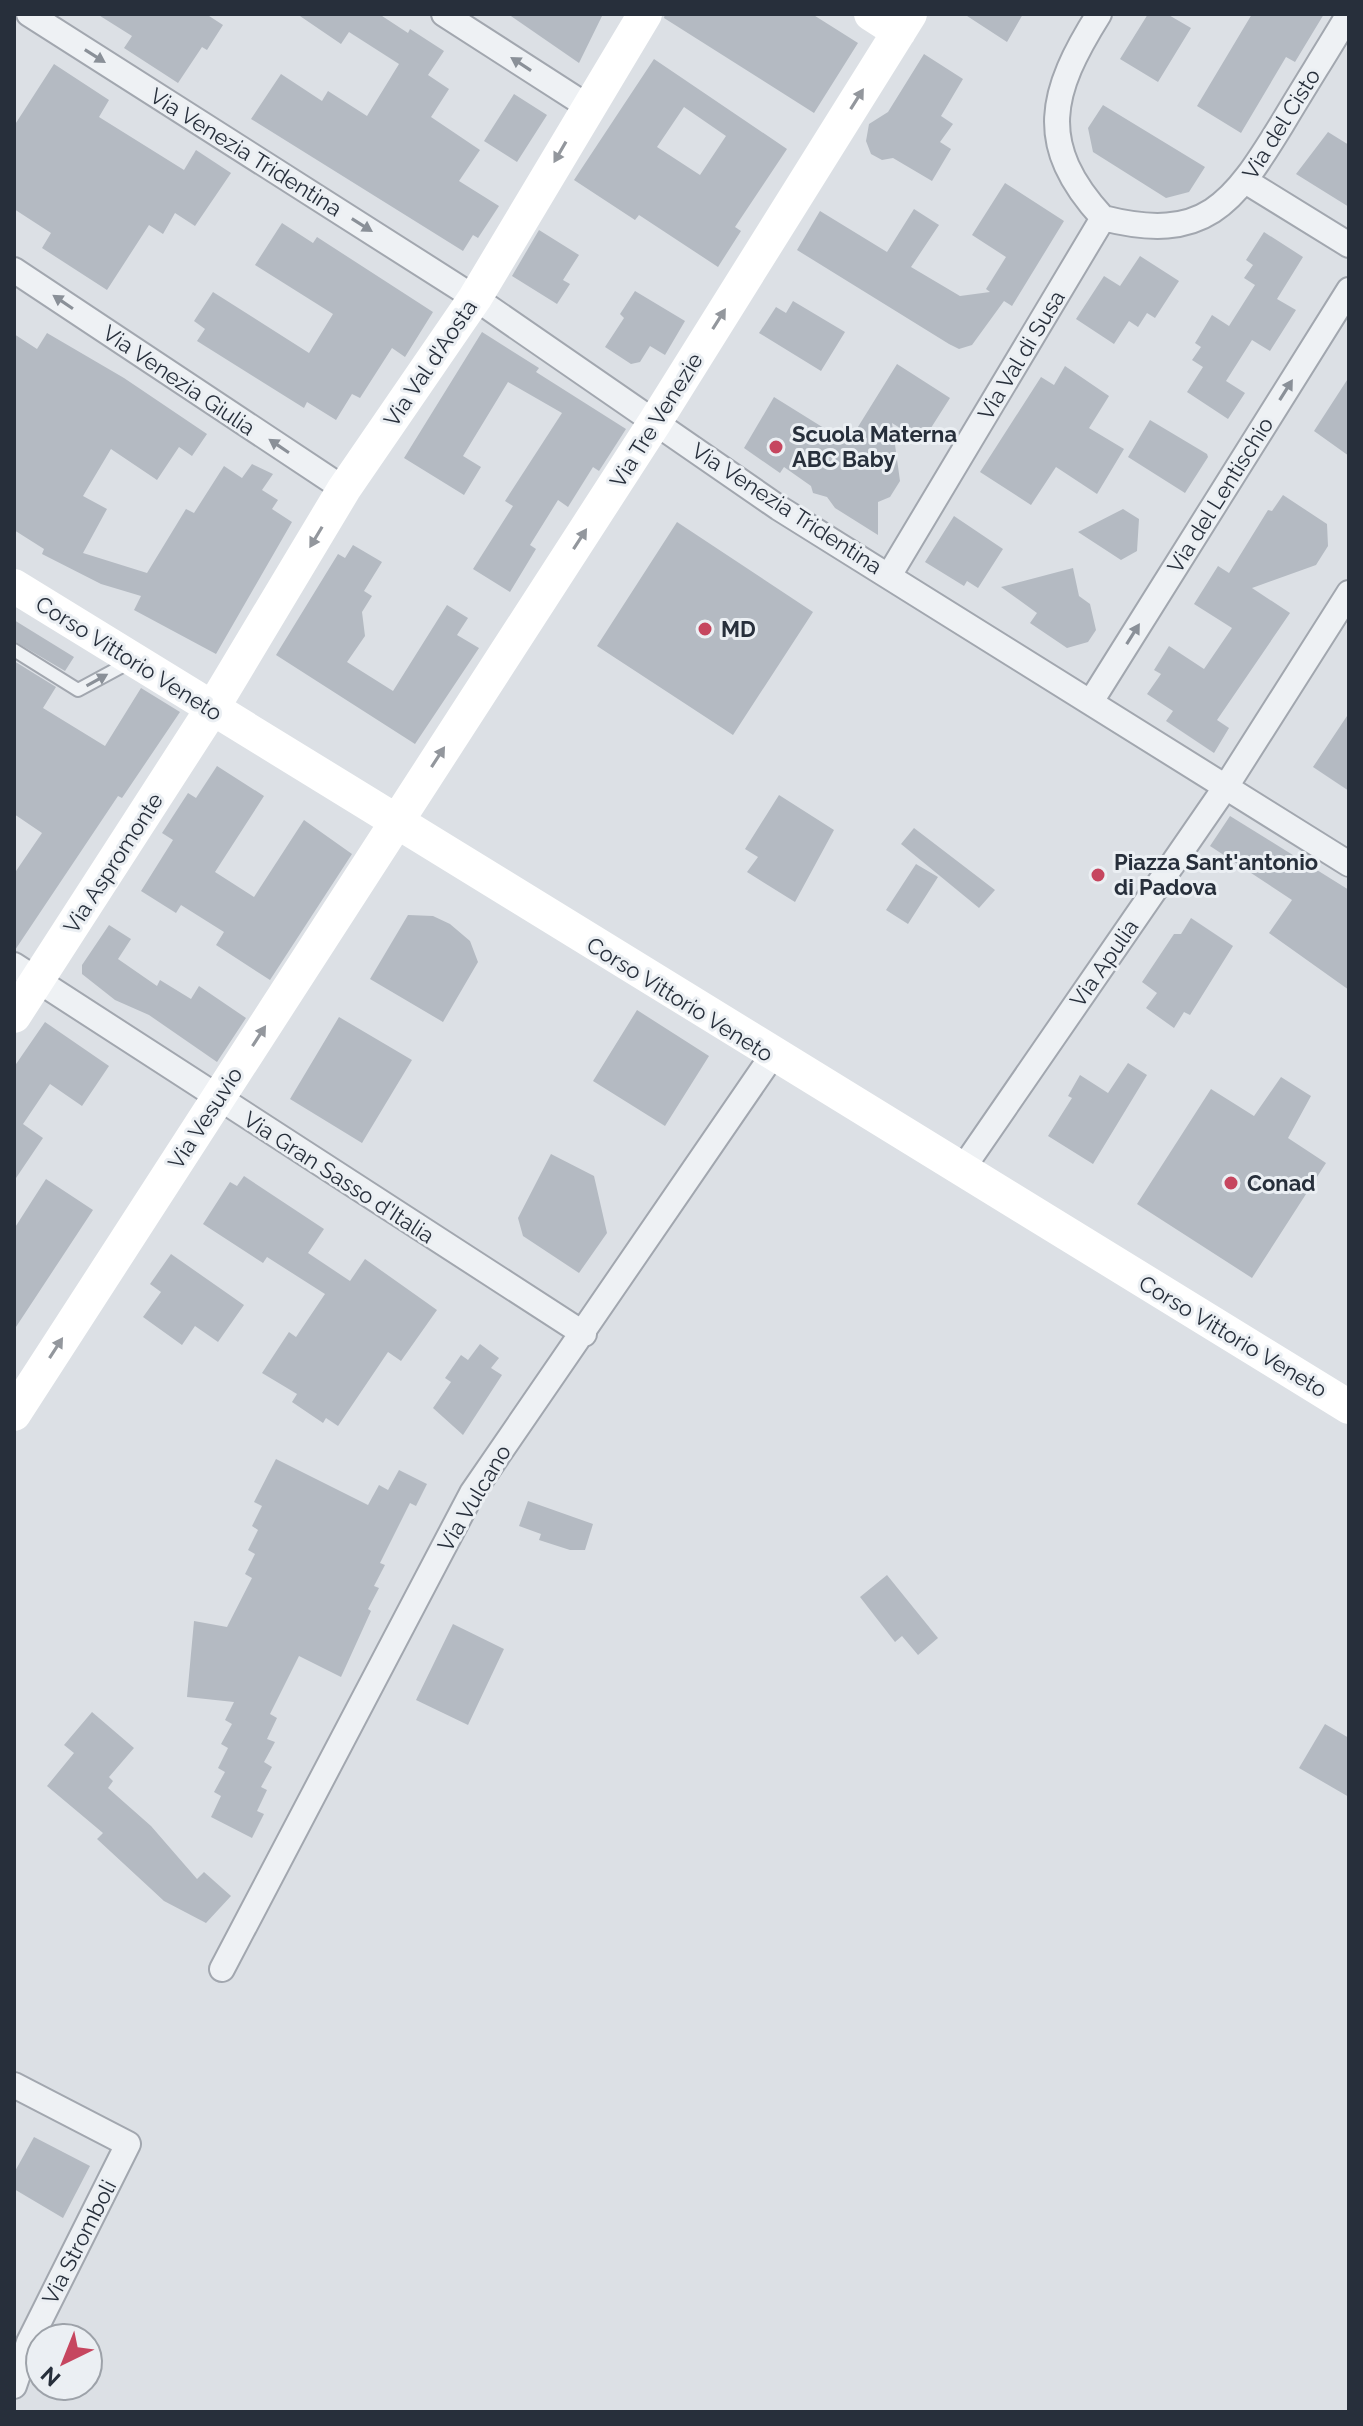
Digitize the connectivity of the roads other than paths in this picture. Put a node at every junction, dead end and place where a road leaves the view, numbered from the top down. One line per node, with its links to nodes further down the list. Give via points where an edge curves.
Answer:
1 (29, 14): 13 (street, Via Venezia Tridentina, one-way to 13)
2 (444, 14): 7 (street, one-way to 2)
3 (645, 14): 7 (street, Via Val d'Aosta)
4 (1099, 14): 9 (street, via 1074,53 1058,93 1057,134 1078,191)
5 (1349, 14): 8 (street, Via del Cisto)
6 (893, 20): 14 (street, Via Tre Venezie, one-way to 6)
7 (587, 106): 13 (street, Via Val d'Aosta, one-way to 13)
8 (1247, 182): 9 (street, Via del Cisto, via 1224,206 1165,226); 10 (street)
9 (1103, 218): 16 (street, Via Val di Susa)
10 (1349, 245)
11 (14, 270): 15 (street, Via Venezia Giulia, one-way to 11)
12 (1349, 290): 21 (street, Via del Lentischio, one-way to 12)
13 (475, 298): 14 (street, Via Venezia Tridentina); 15 (street, Via Val d'Aosta)
14 (655, 422): 16 (street, Via Venezia Tridentina, via 779,508); 24 (street, Via Tre Venezie, one-way to 14)
15 (344, 489): 22 (street, Via Val d'Aosta, one-way to 22)
16 (890, 574): 21 (street, Via Venezia Tridentina)
17 (14, 586): 20 (street, Corso Vittorio Veneto)
18 (1349, 593): 23 (street, Via Apulia)
19 (14, 650): 20 (lane, one-way to 20, via 78,690)
20 (133, 661): 22 (street, Corso Vittorio Veneto)
21 (1092, 700): 23 (street, Via Venezia Tridentina)
22 (212, 709): 24 (street, Corso Vittorio Veneto); 26 (street, Via Aspromonte)
23 (1227, 785): 25 (street, Via Venezia Tridentina); 30 (street, Via Apulia)
24 (396, 822): 28 (street, Corso Vittorio Veneto); 29 (street, Via Vesuvio, one-way to 24)
25 (1349, 864)
26 (26, 973): 27 (street, Via Aspromonte); 29 (street, Via Gran Sasso d'Italia)
27 (14, 1016)
28 (772, 1056): 30 (street, Corso Vittorio Veneto); 31 (street, Via Vulcano)
29 (218, 1100): 31 (street, Via Gran Sasso d'Italia); 33 (street, Via Vesuvio, one-way to 29)
30 (961, 1171): 32 (street, Corso Vittorio Veneto)
31 (584, 1334): 34 (street, Via Vulcano, via 472,1493)
32 (1349, 1407)
33 (14, 1414)
34 (222, 1969)
35 (14, 2085): 36 (street, Via Stromboli, via 128,2144)
36 (22, 2338): 37 (street, Via Stromboli)
37 (14, 2386)

